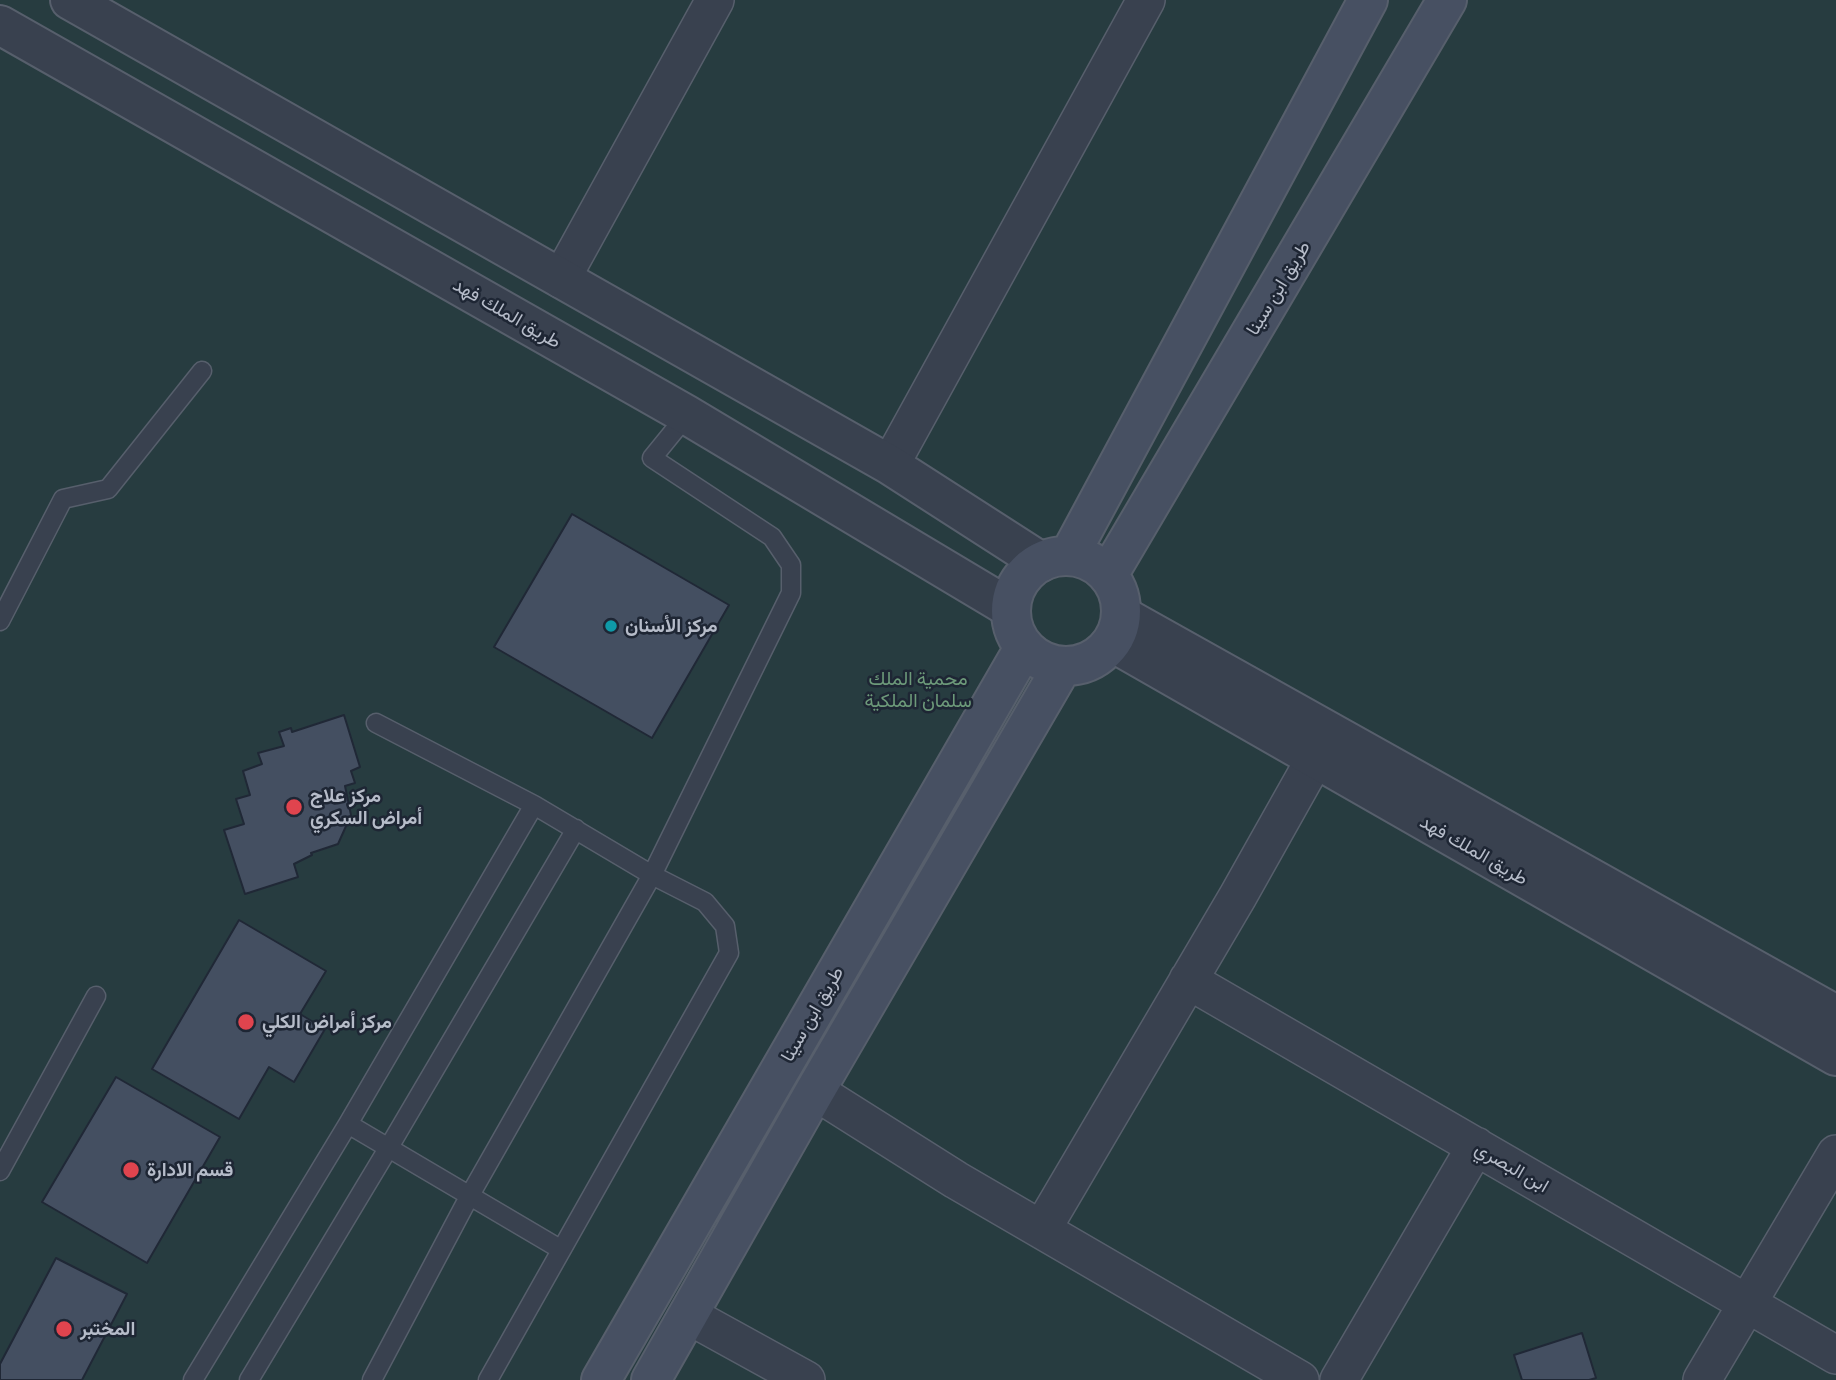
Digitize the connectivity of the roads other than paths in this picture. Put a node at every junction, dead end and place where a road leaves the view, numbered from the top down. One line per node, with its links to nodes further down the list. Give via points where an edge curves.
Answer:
1 (70, 0): 7 (street)
2 (715, 0): 7 (street)
3 (1146, 0): 10 (street)
4 (1368, 0): 11 (main road)
5 (1447, 0): 12 (main road, طريق ابن سينا)
6 (0, 25): 9 (street, طريق الملك فهد)
7 (561, 279): 10 (street)
8 (202, 371): 14 (lane, via 108,489 63,499)
9 (687, 415): 13 (street, طريق الملك فهد); 22 (lane, via 652,458 772,537 791,565 790,593)
10 (890, 466): 11 (street)
11 (1055, 559): 12 (main road, via 1084,559); 13 (main road, via 1019,581)
12 (1108, 575): 15 (main road, via 1120,601)
13 (1010, 608): 16 (main road, via 1011,622)
14 (0, 621)
15 (1117, 629): 17 (main road, via 1102,653 1076,666); 19 (street, طريق الملك فهد); 25 (street, طريق الملك فهد)
16 (1024, 648): 17 (main road, via 1035,658); 43 (main road, طريق ابن سينا)
17 (1062, 667): 27 (main road)
18 (376, 723): 20 (lane)
19 (1315, 759): 23 (street); 26 (street, طريق الملك فهد)
20 (534, 805): 21 (lane); 28 (lane)
21 (576, 829): 22 (lane); 30 (lane)
22 (652, 874): 33 (lane); 35 (lane, via 705,902 724,926 729,953)
23 (1188, 980): 29 (street, ابن البصري); 34 (street)
24 (96, 996): 32 (lane)
25 (1836, 1015)
26 (1836, 1056)
27 (815, 1091): 34 (street); 37 (main road)
28 (348, 1124): 30 (lane); 39 (lane)
29 (1476, 1146): 36 (street, ابن البصري); 47 (street)
30 (389, 1147): 33 (lane); 40 (lane)
31 (1836, 1154): 36 (street)
32 (0, 1171)
33 (470, 1195): 35 (lane); 41 (lane)
34 (1042, 1230): 46 (street)
35 (560, 1249): 42 (lane)
36 (1747, 1303): 38 (street, ابن البصري); 48 (street)
37 (688, 1315): 44 (main road); 45 (street)
38 (1836, 1355)
39 (193, 1380)
40 (249, 1380)
41 (372, 1380)
42 (488, 1380)
43 (601, 1380)
44 (651, 1380)
45 (806, 1380)
46 (1300, 1380)
47 (1339, 1380)
48 (1703, 1380)

